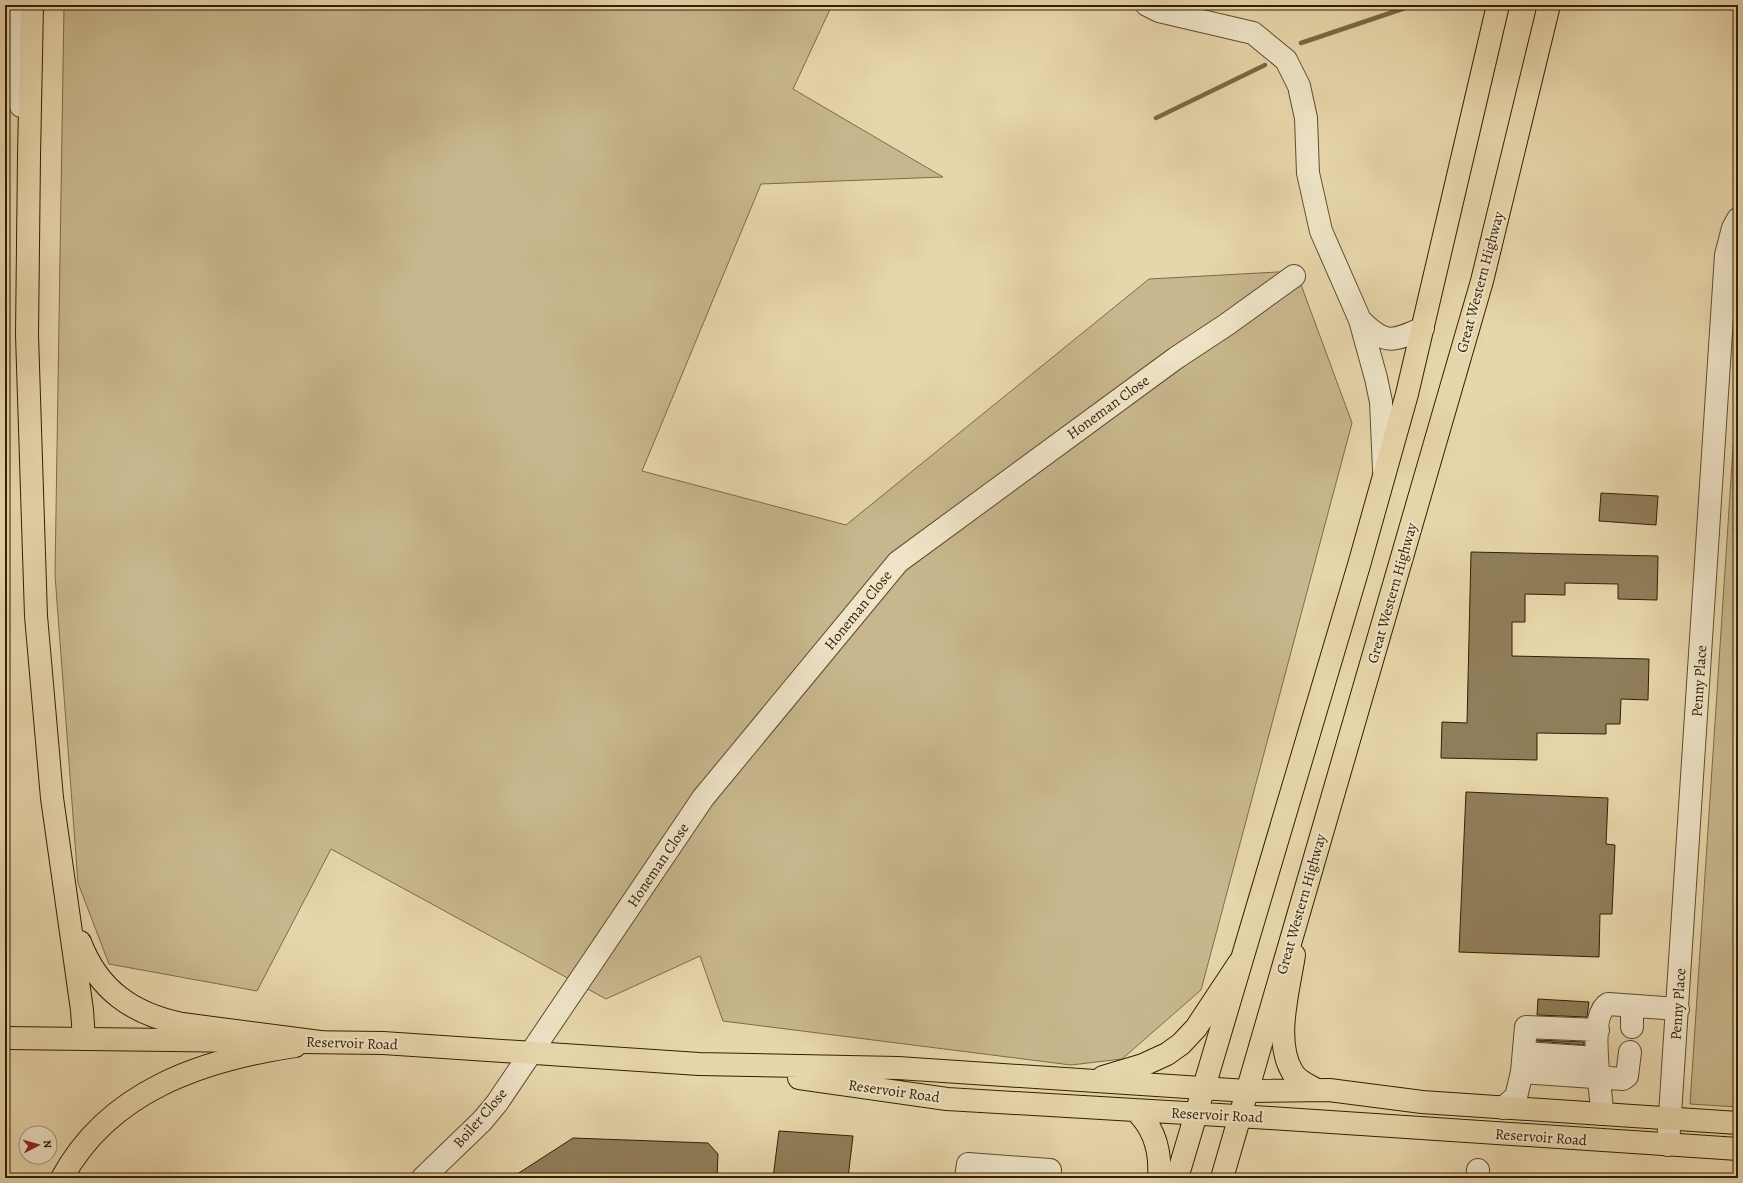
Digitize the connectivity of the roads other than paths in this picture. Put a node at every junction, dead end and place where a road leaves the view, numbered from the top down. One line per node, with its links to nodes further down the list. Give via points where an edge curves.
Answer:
1 (16, 5): 6 (street, via 21,120)
2 (32, 5): 6 (main road)
3 (1147, 5): 9 (street, via 1159,11 1253,33 1286,60 1299,86 1306,118 1308,173 1321,231)
4 (1498, 5): 10 (main road)
5 (1548, 5): 12 (main road, Great Western Highway, via 1482,281)
6 (28, 192): 13 (main road, via 29,422 36,616 52,798)
7 (1738, 219): 15 (street, Penny Place, via 1726,255)
8 (1294, 276): 21 (street, Honeman Close, via 1176,358 898,562 703,798)
9 (1360, 320): 10 (street, via 1374,334 1388,339 1402,338); 11 (street, via 1381,402)
10 (1423, 328): 11 (main road)
11 (1384, 480): 14 (main road)
12 (1302, 898): 27 (main road, via 1284,1021 1284,1048 1293,1075); 28 (main road, Great Western Highway)
13 (68, 909): 18 (main road); 19 (main road, via 93,971 108,988 141,1011 160,1020 182,1024)
14 (1242, 958): 25 (main road, via 1196,1028 1181,1044 1143,1065); 26 (main road)
15 (1678, 1009): 16 (street, via 1632,1016 1608,1004 1600,1015); 34 (street, Penny Place)
16 (1598, 1030): 22 (street, via 1526,1027); 24 (street)
17 (5, 1038): 18 (main road, Reservoir Road)
18 (84, 1039): 19 (main road, Reservoir Road)
19 (320, 1042): 21 (main road, Reservoir Road, via 383,1043); 38 (main road, via 257,1052 210,1064 140,1096 120,1108 83,1144)
20 (1630, 1052): 24 (street, via 1627,1076 1623,1079)
21 (529, 1053): 23 (main road, Reservoir Road); 39 (street, Boiler Close, via 497,1103 482,1121)
22 (1523, 1062): 24 (street); 29 (street, via 1516,1097)
23 (698, 1064): 25 (main road, Reservoir Road, via 898,1068); 30 (main road, Reservoir Road, via 947,1098)
24 (1597, 1068): 32 (street)
25 (1092, 1081): 26 (main road, Reservoir Road)
26 (1204, 1088): 28 (main road, Reservoir Road); 31 (main road)
27 (1315, 1089): 28 (main road, Reservoir Road); 29 (main road, Reservoir Road, via 1422,1102)
28 (1247, 1091): 33 (main road, Great Western Highway)
29 (1503, 1108): 32 (main road, Reservoir Road)
30 (1135, 1110): 31 (main road, Reservoir Road); 42 (main road, via 1148,1123 1156,1140)
31 (1197, 1114): 33 (main road, Reservoir Road); 43 (main road)
32 (1602, 1114): 34 (main road, Reservoir Road)
33 (1240, 1116): 36 (main road, Reservoir Road); 44 (main road, Great Western Highway)
34 (1670, 1119): 35 (main road, Reservoir Road); 36 (street, Penny Place)
35 (1738, 1123)
36 (1668, 1145): 37 (main road, Reservoir Road)
37 (1738, 1150)
38 (62, 1178)
39 (423, 1178)
40 (966, 1178): 41 (street, via 968,1164 1050,1170)
41 (1050, 1178)
42 (1160, 1178)
43 (1177, 1178)
44 (1222, 1178)

